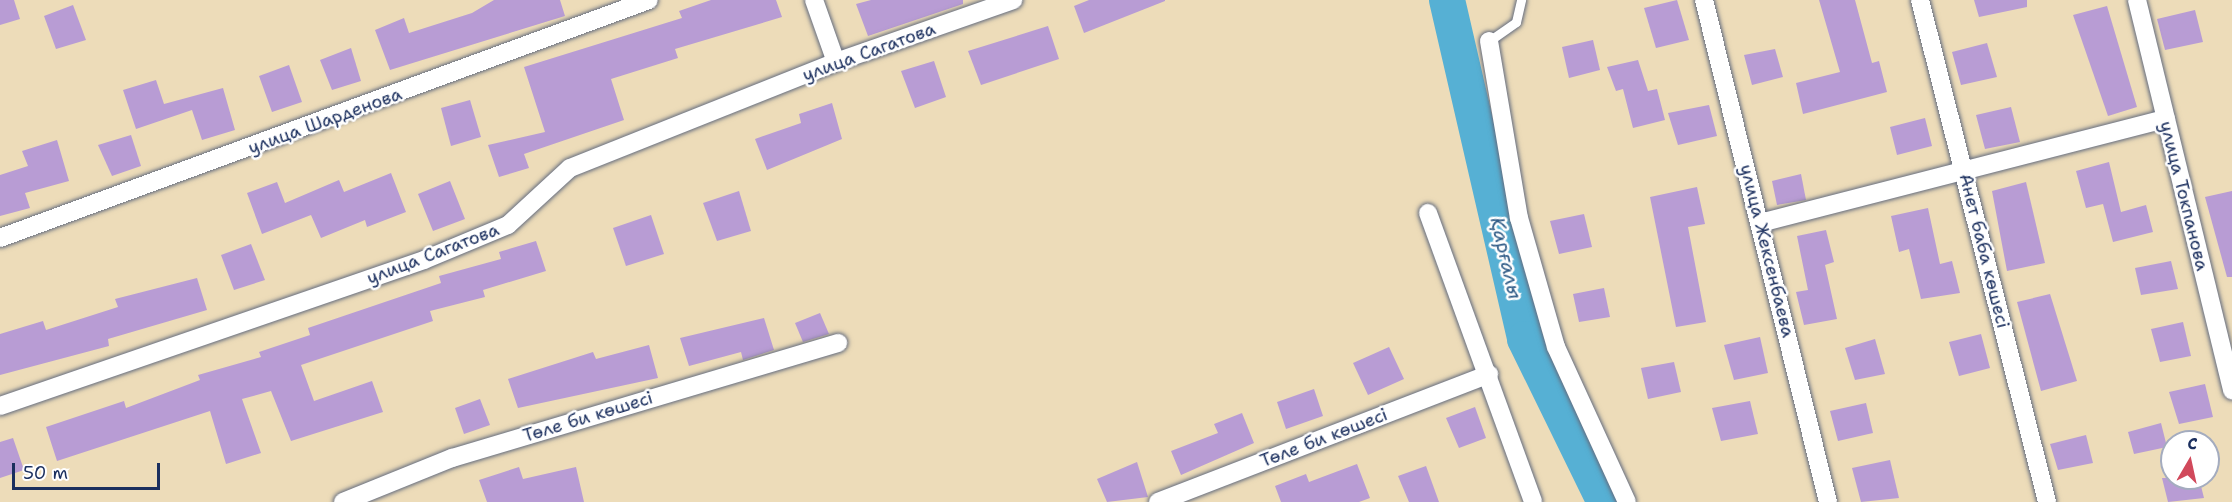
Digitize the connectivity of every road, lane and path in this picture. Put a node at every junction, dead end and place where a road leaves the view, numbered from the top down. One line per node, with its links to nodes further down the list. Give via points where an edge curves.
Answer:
1 (649, 0): 14 (street, улица Шарденова)
2 (814, 0): 9 (street)
3 (1013, 0): 9 (street, улица Сагатова)
4 (1521, 0): 8 (lane, via 1516,22)
5 (1704, 0): 13 (street, улица Жексенбаева)
6 (1920, 0): 11 (street, Анет баба көшесі)
7 (2137, 0): 10 (street, улица Токпанова)
8 (1489, 41): 22 (street, via 1519,218 1556,347)
9 (836, 62): 18 (street, улица Сагатова, via 570,168 508,225 424,260)
10 (2166, 119): 11 (street); 17 (street, улица Токпанова)
11 (1964, 175): 13 (street); 24 (street, Анет баба көшесі)
12 (1428, 213): 16 (street)
13 (1760, 223): 23 (street, улица Жексенбаева)
14 (0, 238)
15 (838, 343): 19 (street, Төле би көшесі, via 452,458)
16 (1489, 374): 20 (street, Төле би көшесі); 21 (street)
17 (2232, 391)
18 (0, 406)
19 (343, 502)
20 (1158, 502)
21 (1533, 502)
22 (1627, 502)
23 (1828, 502)
24 (2048, 502)

